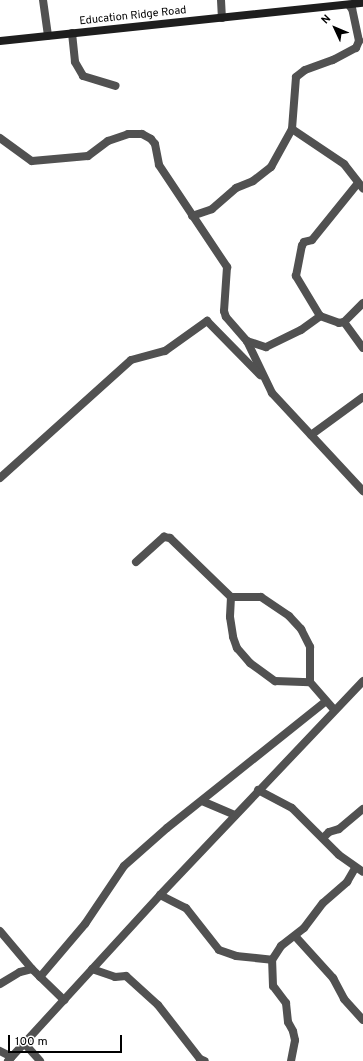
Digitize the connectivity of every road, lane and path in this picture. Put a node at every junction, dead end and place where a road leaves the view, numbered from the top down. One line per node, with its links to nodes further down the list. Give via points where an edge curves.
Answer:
1 (44, 0): 7 (street)
2 (220, 0): 5 (street)
3 (363, 3): 4 (main road, Education Ridge Road)
4 (349, 5): 5 (main road, Education Ridge Road); 10 (street, via 352,9 358,44 355,50 305,70 296,77)
5 (222, 18): 6 (main road, Education Ridge Road)
6 (72, 33): 7 (main road, Education Ridge Road); 9 (street, via 76,62 83,76)
7 (48, 36): 8 (main road, Education Ridge Road)
8 (0, 41)
9 (116, 86)
10 (292, 129): 12 (street, via 344,164); 13 (street, via 271,167 263,174 239,186 212,209)
11 (0, 138): 13 (street, via 32,161 88,156 116,137 142,134 155,144 159,165)
12 (360, 186): 15 (street, via 312,240 304,242 302,246 296,276)
13 (192, 216): 17 (street, via 227,267 224,311 226,317)
14 (363, 303): 16 (street)
15 (320, 316): 16 (street, via 339,323); 17 (street, via 301,330 266,347)
16 (344, 322): 18 (street)
17 (247, 341): 19 (street)
18 (363, 348)
19 (264, 380): 21 (street, via 272,393); 22 (street, via 207,320 165,351 131,360)
20 (363, 397): 21 (street)
21 (311, 435): 23 (street)
22 (0, 478)
23 (363, 491)
24 (136, 562): 25 (street, via 164,537 170,538)
25 (232, 597): 27 (street, via 261,597 289,616 301,629 310,647); 27 (street, via 230,617 233,637 243,657 275,681 293,684)
26 (363, 681): 29 (street)
27 (310, 682): 28 (street)
28 (326, 701): 29 (street); 31 (street)
29 (334, 710): 30 (street)
30 (258, 790): 33 (street); 34 (street, via 292,808)
31 (202, 800): 33 (street); 42 (street, via 116,876 85,924)
32 (363, 809): 34 (street, via 339,829 329,832)
33 (235, 814): 36 (street)
34 (323, 838): 35 (street)
35 (359, 870): 38 (street, via 323,904)
36 (160, 895): 39 (street, via 186,908 219,950 236,956); 41 (street)
37 (0, 931): 40 (street)
38 (295, 936): 39 (street, via 281,946); 45 (street, via 333,978 344,999)
39 (272, 960): 51 (street, via 273,986 286,1003 288,1022 295,1040)
40 (32, 969): 42 (street); 43 (street, via 20,972)
41 (92, 969): 44 (street); 50 (street, via 116,977 126,976 158,1005)
42 (40, 977): 44 (street)
43 (0, 984)
44 (64, 1000): 46 (street)
45 (361, 1015)
46 (24, 1043): 48 (street); 49 (street)
47 (0, 1051): 48 (street)
48 (10, 1059)
49 (40, 1061)
50 (204, 1061)
51 (291, 1061)

